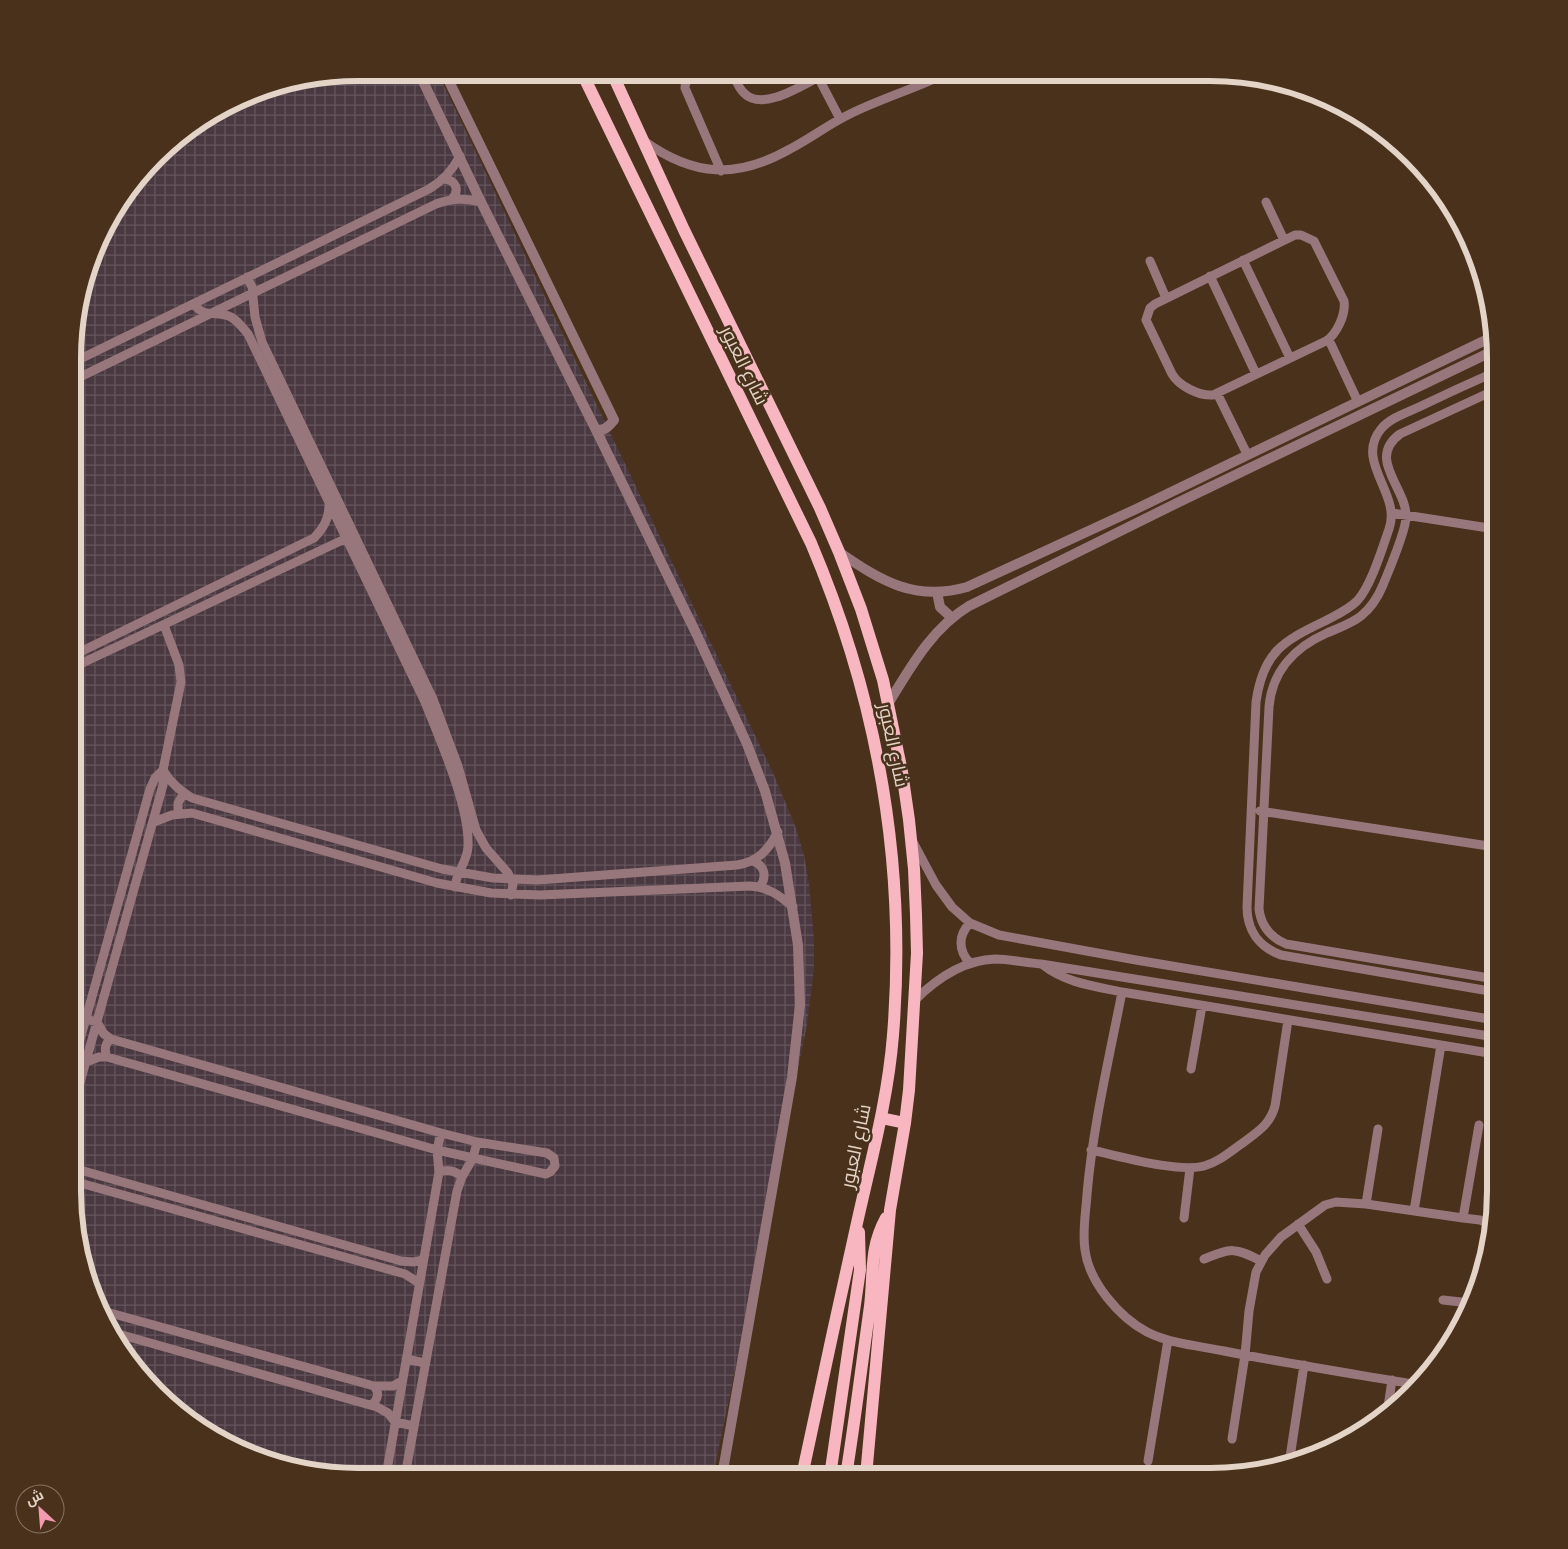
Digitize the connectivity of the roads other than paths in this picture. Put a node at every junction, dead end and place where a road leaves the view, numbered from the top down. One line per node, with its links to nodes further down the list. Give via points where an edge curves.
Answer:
1 (426, 81): 12 (street)
2 (449, 81): 40 (street)
3 (586, 81): 107 (main road, شارع العبور, via 811,543 854,657 876,746 888,814 897,918 893,1037)
4 (616, 81): 11 (main road, شارع العبور)
5 (686, 81): 13 (street, via 685,88)
6 (736, 81): 7 (street, via 744,94 761,101 778,97)
7 (811, 81)
8 (823, 81): 10 (street)
9 (929, 81): 10 (street)
10 (840, 119): 13 (street, via 760,164)
11 (642, 139): 13 (street, via 678,160); 50 (main road, شارع العبور)
12 (460, 156): 14 (street); 16 (street)
13 (721, 171)
14 (444, 179): 15 (street, via 456,185); 22 (street)
15 (452, 199): 16 (street); 23 (street)
16 (481, 202): 42 (street)
17 (1266, 202): 18 (street)
18 (1284, 240): 19 (street); 29 (street, via 1301,235 1314,241 1342,296 1344,312)
19 (1243, 260): 21 (street); 33 (street)
20 (1150, 261): 24 (street)
21 (1210, 276): 24 (street); 35 (street)
22 (247, 277): 23 (street); 25 (street)
23 (254, 292): 26 (street); 27 (street)
24 (1166, 298): 38 (street, via 1150,308 1146,320 1172,374 1177,381 1199,394)
25 (194, 304): 26 (street, via 201,312); 34 (street)
26 (210, 314): 28 (street, via 230,317); 37 (street)
27 (255, 317): 28 (street); 31 (street)
28 (241, 325): 31 (street)
29 (1329, 340): 33 (street); 41 (street)
30 (1486, 340): 41 (street)
31 (262, 352): 45 (street); 49 (street)
32 (1487, 354): 52 (street, via 1163,510 969,606)
33 (1290, 358): 35 (street)
34 (81, 359)
35 (1256, 374): 38 (street)
36 (1487, 376): 46 (street, via 1396,418 1381,429 1374,440 1372,456)
37 (81, 377)
38 (1217, 393): 44 (street)
39 (1487, 394): 47 (street, via 1400,434 1391,443 1386,456 1387,465 1404,502)
40 (603, 399): 42 (street); 43 (street, via 614,420 603,430)
41 (1358, 402): 44 (street)
42 (582, 403): 43 (street)
43 (596, 430): 67 (street, via 747,744)
44 (1247, 454): 51 (street, via 984,581)
45 (329, 503): 49 (street); 54 (street, via 324,526 314,538)
46 (1392, 513): 47 (street); 62 (street, via 1390,527 1367,588 1358,600 1341,613 1288,640 1264,670 1256,702)
47 (1406, 515): 48 (street); 63 (street, via 1384,584 1373,604 1354,621 1302,647 1289,659 1274,682)
48 (1487, 528)
49 (350, 537): 53 (street); 57 (street)
50 (839, 552): 51 (street, via 889,583); 59 (main road, شارع العبور, via 872,644)
51 (937, 592): 52 (street, via 940,607)
52 (952, 618): 59 (street, via 914,661)
53 (164, 625): 55 (street); 60 (street, via 179,665 181,682)
54 (109, 638): 55 (street); 56 (street)
55 (114, 648): 58 (street)
56 (81, 652)
57 (407, 653): 71 (street, via 446,732); 72 (street, via 462,804)
58 (81, 664)
59 (888, 704): 69 (main road, شارع العبور)
60 (163, 770): 61 (street, via 170,782); 65 (street, via 164,785); 94 (street, via 150,789)
61 (184, 793): 64 (street, via 178,803); 66 (street)
62 (1252, 810): 63 (street); 88 (street, via 1247,913 1252,932 1264,947 1275,953)
63 (1264, 812): 73 (street); 85 (street, via 1259,909 1262,922 1269,934 1280,942)
64 (178, 814): 65 (street); 68 (street, via 192,813)
65 (154, 822): 97 (street)
66 (278, 822): 68 (street); 70 (street)
67 (778, 832): 76 (street, via 769,848); 83 (street)
68 (274, 835): 74 (street)
69 (911, 837): 84 (street, via 943,897); 92 (main road, شارع العبور, via 917,953)
70 (332, 838): 74 (street); 75 (street)
71 (481, 840): 72 (street); 79 (street)
72 (468, 841): 78 (street, via 466,857)
73 (1487, 846)
74 (328, 851): 77 (street)
75 (389, 855): 77 (street); 78 (street)
76 (753, 861): 79 (street, via 737,865 538,880); 81 (street, via 764,873)
77 (385, 868): 80 (street)
78 (459, 872): 79 (street); 80 (street)
79 (511, 879): 82 (street)
80 (455, 887): 82 (street)
81 (760, 887): 82 (street); 83 (street, via 776,893)
82 (511, 895)
83 (793, 907): 162 (street, via 800,965 796,1045)
84 (970, 923): 86 (street, via 964,930 961,943 964,956); 95 (street, via 1000,935 1074,949)
85 (1329, 952): 88 (street); 89 (street)
86 (970, 963): 87 (street, via 996,959); 92 (street, via 942,977)
87 (1041, 964): 91 (street, via 1071,981); 99 (street)
88 (1328, 964): 90 (street)
89 (1487, 978)
90 (1487, 991)
91 (1122, 992): 93 (street); 114 (street)
92 (914, 1001): 108 (main road, شارع العبور)
93 (1202, 1006): 96 (street); 105 (street)
94 (86, 1019): 97 (street); 98 (street)
95 (1487, 1019)
96 (1288, 1020): 101 (street); 116 (street, via 1275,1106 1269,1121 1222,1158)
97 (97, 1022): 100 (street); 104 (street)
98 (81, 1036)
99 (1487, 1036)
100 (111, 1039): 103 (street, via 106,1044); 111 (street)
101 (1441, 1045): 102 (street); 123 (street)
102 (1487, 1053)
103 (107, 1057): 104 (street); 113 (street)
104 (86, 1062): 106 (street)
105 (1192, 1069)
106 (81, 1080)
107 (881, 1118): 108 (main road); 126 (main road, شارع العبور)
108 (905, 1123): 122 (main road, شارع العبور)
109 (1479, 1125): 125 (street)
110 (1378, 1129): 121 (street)
111 (441, 1133): 112 (street); 113 (street)
112 (477, 1142): 115 (street); 115 (street, via 547,1153 554,1158 555,1166 546,1174)
113 (437, 1150): 115 (street); 118 (street)
114 (1091, 1150): 116 (street); 144 (street, via 1084,1236 1089,1266 1118,1310 1139,1327)
115 (472, 1158): 119 (street)
116 (1190, 1168): 124 (street)
117 (81, 1170): 128 (street)
118 (439, 1172): 119 (street, via 449,1170); 132 (street)
119 (462, 1177): 147 (street)
120 (81, 1183): 130 (street)
121 (1366, 1204): 123 (street); 129 (street, via 1330,1203)
122 (890, 1210): 165 (main road, via 872,1257 870,1300); 166 (main road, شارع العبور)
123 (1414, 1211): 125 (street)
124 (1184, 1218)
125 (1463, 1218): 127 (street)
126 (858, 1220): 163 (main road, شارع العبور); 164 (main road, via 860,1270)
127 (1485, 1222)
128 (267, 1224): 130 (street); 134 (street)
129 (1298, 1224): 133 (street); 136 (street, via 1316,1252)
130 (264, 1234): 135 (street)
131 (1204, 1259): 133 (street, via 1233,1250)
132 (424, 1260): 134 (street); 137 (street)
133 (1261, 1261): 145 (street, via 1253,1288)
134 (407, 1262): 135 (street, via 409,1268)
135 (405, 1274): 137 (street)
136 (1327, 1279)
137 (419, 1283): 146 (street)
138 (1443, 1300): 139 (street)
139 (1463, 1302)
140 (110, 1313): 141 (street)
141 (145, 1322): 143 (street); 152 (street)
142 (122, 1335): 143 (street)
143 (141, 1340): 154 (street)
144 (1168, 1340): 145 (street); 159 (street)
145 (1245, 1355): 148 (street); 157 (street)
146 (406, 1359): 147 (street); 150 (street)
147 (425, 1363): 156 (street)
148 (1304, 1366): 149 (street); 158 (street)
149 (1392, 1380): 151 (street); 153 (street)
150 (402, 1381): 152 (street, via 393,1386); 155 (street)
151 (1409, 1383)
152 (374, 1386): 154 (street, via 378,1396)
153 (1389, 1401)
154 (370, 1405): 155 (street, via 388,1413)
155 (395, 1422): 156 (street); 160 (street)
156 (414, 1426): 161 (street)
157 (1232, 1439)
158 (1290, 1455)
159 (1148, 1461)
160 (387, 1468)
161 (407, 1468)
162 (723, 1468)
163 (804, 1468)
164 (831, 1468)
165 (847, 1468)
166 (867, 1468)

